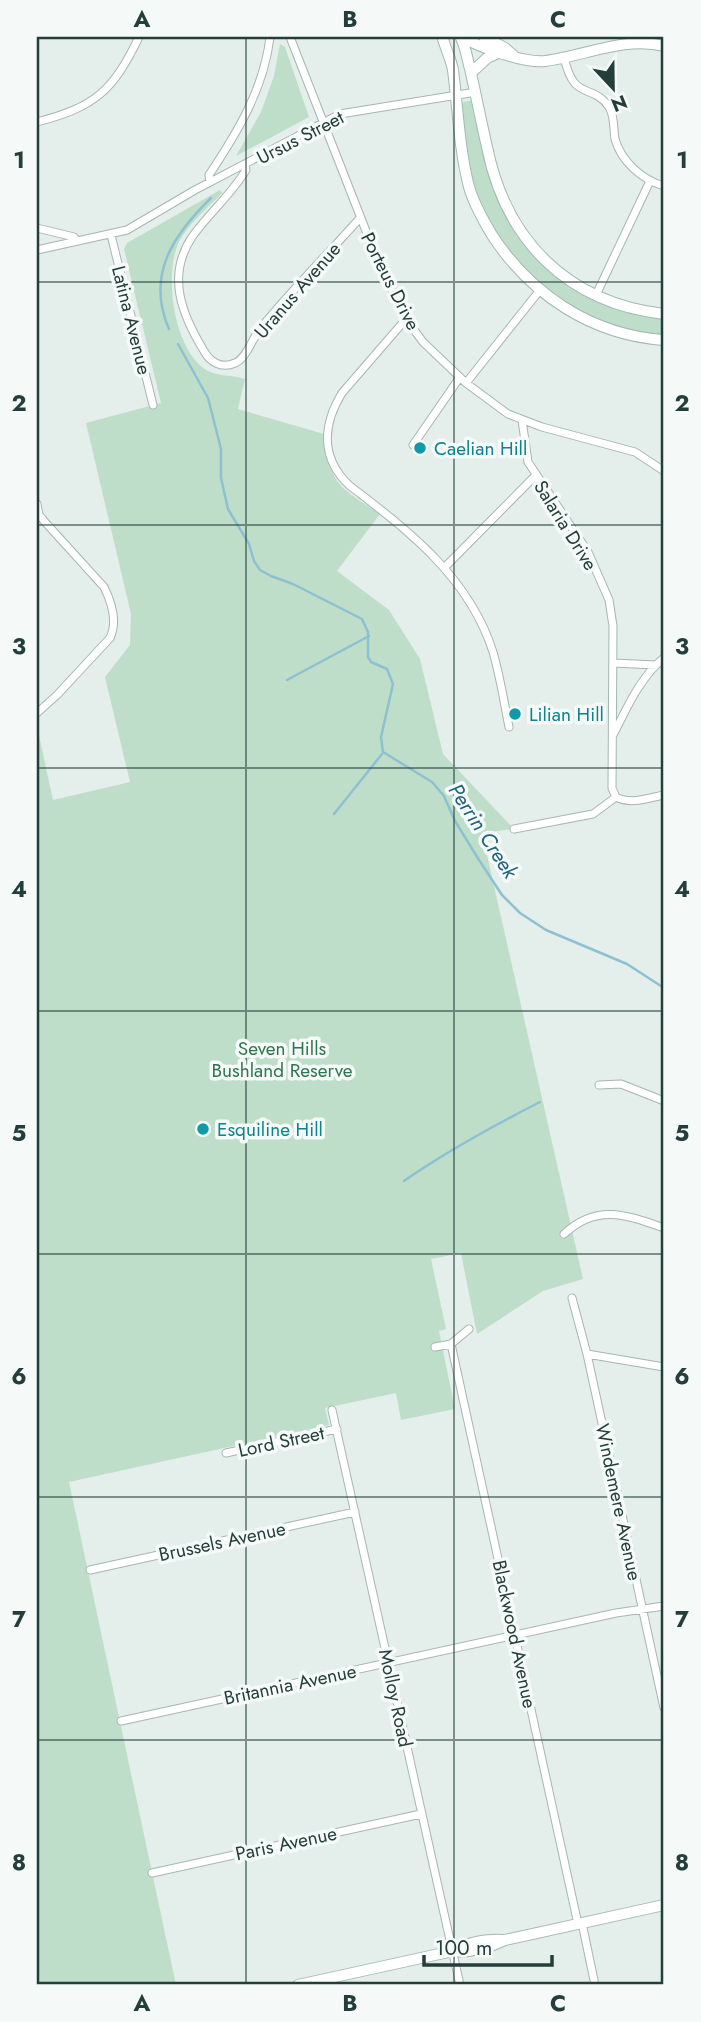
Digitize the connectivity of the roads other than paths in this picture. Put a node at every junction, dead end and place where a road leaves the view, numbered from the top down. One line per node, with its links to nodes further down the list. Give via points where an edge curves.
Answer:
1 (139, 37): 15 (street, via 125,66 103,93 65,115)
2 (270, 37): 18 (street, via 247,114 209,176)
3 (290, 37): 14 (street, Porteus Drive)
4 (484, 37): 9 (main road)
5 (442, 38): 6 (main road, via 452,42); 13 (main road, via 451,62)
6 (462, 38): 8 (main road); 11 (main road)
7 (664, 46): 10 (main road, via 636,43)
8 (498, 53): 9 (main road); 11 (main road)
9 (513, 55): 10 (main road, via 536,61)
10 (564, 57): 17 (street, via 574,84 608,106 619,150)
11 (471, 73): 12 (main road)
12 (476, 92): 13 (street, Ursus Street); 26 (main road, via 492,170 515,223 545,261)
13 (454, 95): 14 (street, Ursus Street, via 345,113); 25 (main road, via 476,206 504,252)
14 (324, 121): 16 (street, Ursus Street); 20 (street, Porteus Drive)
15 (37, 122)
16 (245, 165): 18 (street, Ursus Street); 20 (street, Uranus Avenue, via 234,189 193,237 183,255 178,280 188,326 216,365 236,363 258,331)
17 (650, 181): 19 (street); 26 (street)
18 (210, 182): 22 (street, Ursus Street, via 148,220)
19 (664, 186)
20 (360, 218): 28 (street, Porteus Drive)
21 (37, 228): 23 (street)
22 (111, 235): 23 (street, Ursus Street); 31 (street, Latina Avenue)
23 (77, 241): 24 (street, Ursus Street)
24 (37, 250)
25 (540, 289): 29 (main road, via 598,325); 30 (street)
26 (596, 295): 27 (main road)
27 (664, 314)
28 (406, 319): 30 (street, Porteus Drive); 37 (street, via 342,393 330,419 328,445 339,475)
29 (664, 340)
30 (463, 380): 32 (street, Porteus Drive, via 494,405); 33 (street)
31 (153, 405)
32 (522, 419): 34 (street, Porteus Drive, via 635,452); 35 (street, Salaria Drive, via 528,462)
33 (413, 445)
34 (664, 471)
35 (535, 475): 37 (street); 39 (street, Salaria Drive, via 588,552 609,600)
36 (37, 504): 41 (street, via 45,522 104,587 115,618 110,638)
37 (444, 566): 42 (street, via 470,603 489,644)
38 (664, 658): 40 (street)
39 (614, 663): 40 (street); 43 (street, Salaria Drive)
40 (656, 665): 43 (street, via 641,680)
41 (37, 713)
42 (509, 727)
43 (611, 739): 45 (street, Salaria Drive)
44 (664, 795): 45 (street, via 634,801)
45 (615, 797): 46 (street, via 593,814)
46 (514, 829)
47 (599, 1085): 48 (street, via 621,1084)
48 (664, 1101)
49 (664, 1228): 50 (street, via 603,1213)
50 (564, 1234)
51 (572, 1298): 55 (street, Windemere Avenue)
52 (469, 1329): 53 (street)
53 (451, 1344): 54 (street); 64 (street, Blackwood Avenue)
54 (435, 1347)
55 (587, 1354): 56 (street); 63 (street, Windemere Avenue)
56 (664, 1367)
57 (332, 1410): 58 (street, Molloy Road)
58 (337, 1429): 59 (street, Lord Street); 60 (street, Molloy Road)
59 (226, 1453)
60 (355, 1512): 61 (street, Brussels Avenue); 65 (street, Molloy Road)
61 (90, 1570)
62 (664, 1606): 63 (street, Britannia Avenue)
63 (643, 1609): 64 (street, Britannia Avenue); 66 (street, Windemere Avenue)
64 (515, 1635): 65 (street, Britannia Avenue); 71 (street, Blackwood Avenue)
65 (389, 1662): 67 (street, Britannia Avenue); 68 (street, Molloy Road)
66 (664, 1708)
67 (121, 1721)
68 (421, 1814): 69 (street, Paris Avenue); 72 (street, Molloy Road)
69 (152, 1873)
70 (664, 1905): 71 (main road)
71 (580, 1923): 72 (main road, via 476,1942); 75 (street, Blackwood Avenue)
72 (453, 1951): 73 (main road); 74 (street, Molloy Road)
73 (298, 1985)
74 (460, 1985)
75 (595, 1985)

